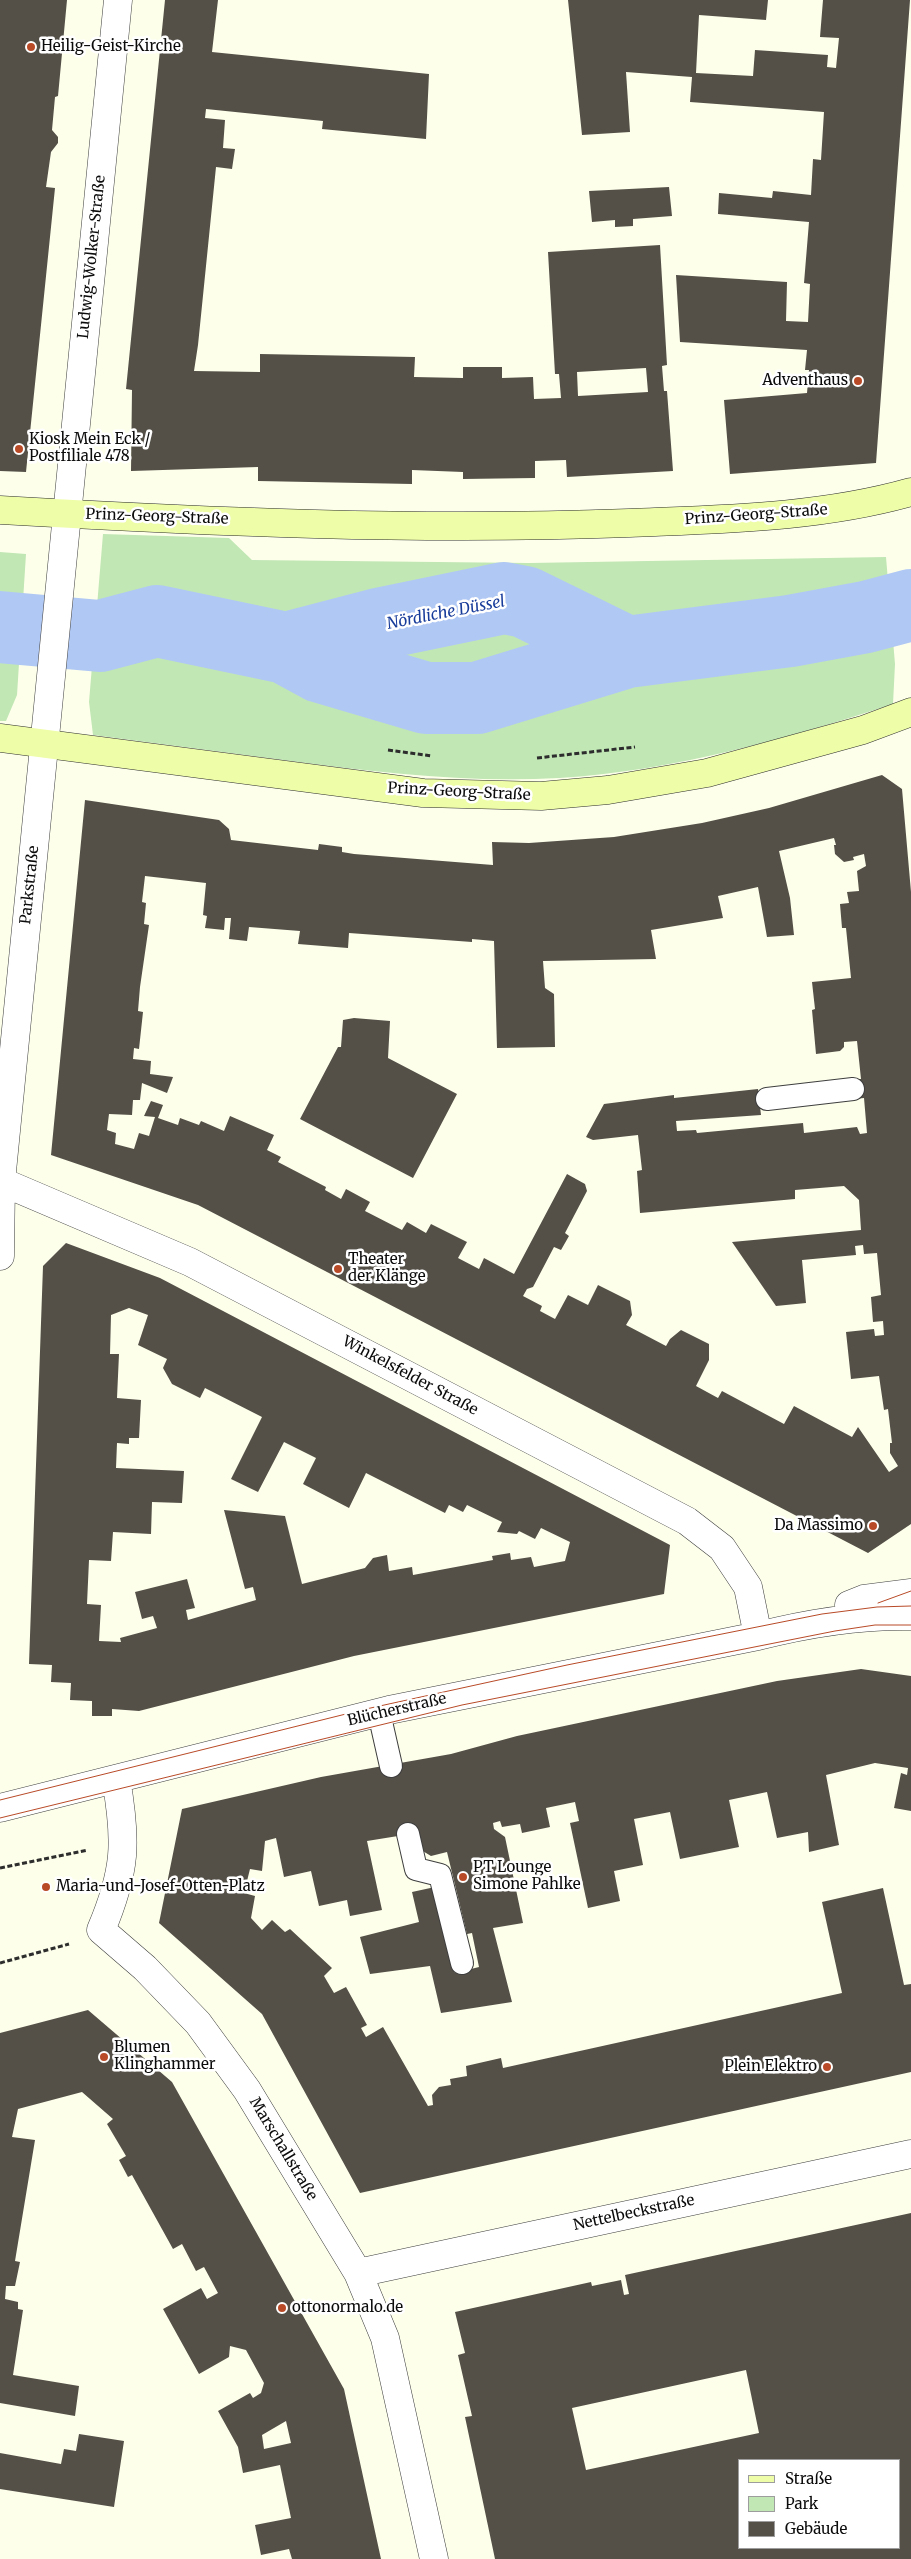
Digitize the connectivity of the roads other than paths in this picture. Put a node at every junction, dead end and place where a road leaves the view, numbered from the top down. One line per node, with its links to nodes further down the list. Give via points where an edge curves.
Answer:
1 (118, 0): 4 (street, Ludwig-Wolker-Straße)
2 (911, 492): 4 (main road, Prinz-Georg-Straße, via 830,510 682,521 546,526 293,523)
3 (0, 510): 4 (main road, Prinz-Georg-Straße)
4 (67, 514): 7 (street, Parkstraße)
5 (911, 712): 7 (main road, Prinz-Georg-Straße, via 863,730 707,773 608,790 541,796 423,793)
6 (0, 738): 7 (main road, Prinz-Georg-Straße)
7 (44, 744): 10 (street, Parkstraße)
8 (853, 1089): 9 (lane)
9 (766, 1099)
10 (0, 1181): 11 (street, Parkstraße); 15 (street, Winkelsfelder Straße, via 190,1262 687,1521 722,1548 748,1587)
11 (0, 1256)
12 (911, 1593): 14 (street, via 864,1599)
13 (911, 1616): 14 (street, via 870,1616)
14 (797, 1626): 15 (street, Blücherstraße)
15 (758, 1636): 16 (street, Blücherstraße)
16 (379, 1713): 17 (lane); 18 (street, Blücherstraße)
17 (391, 1766)
18 (116, 1779): 19 (street, Blücherstraße); 23 (street, Marschallstraße, via 124,1846 115,1898 101,1930 145,1968 203,2031 247,2090)
19 (0, 1808)
20 (408, 1834): 21 (lane, via 416,1869 440,1875)
21 (462, 1963)
22 (911, 2154): 23 (street, Nettelbeckstraße)
23 (358, 2273): 24 (street, Marschallstraße, via 384,2338)
24 (434, 2559)

